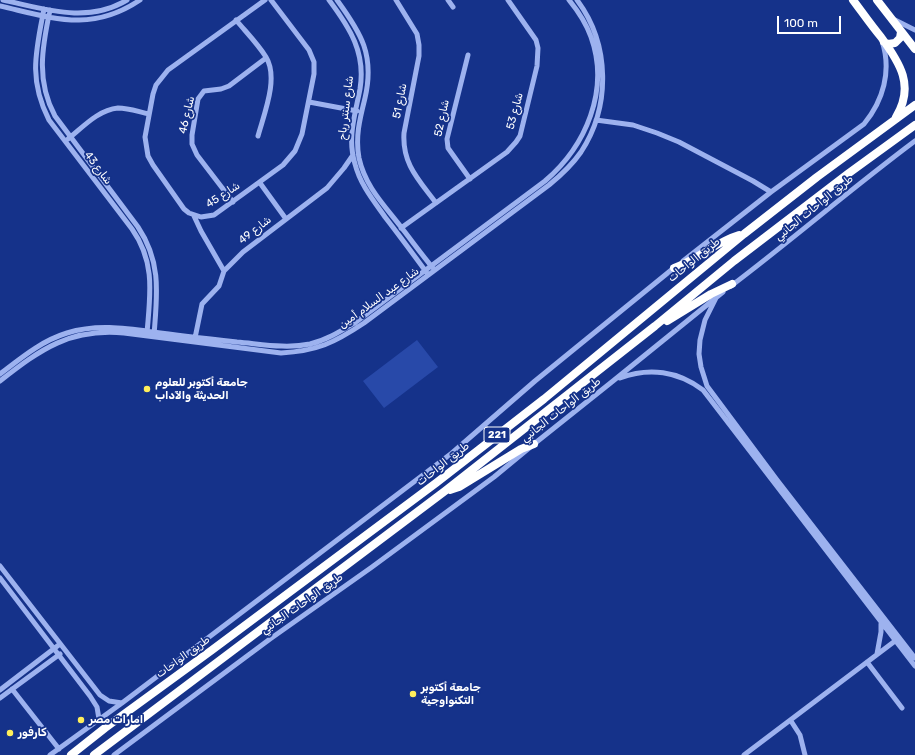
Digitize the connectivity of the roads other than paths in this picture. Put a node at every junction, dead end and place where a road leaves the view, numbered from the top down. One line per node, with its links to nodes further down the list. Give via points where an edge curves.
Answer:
1 (3, 0): 17 (street)
2 (127, 0): 18 (street, via 108,9 88,13)
3 (140, 0): 21 (street, via 124,10 100,18 75,20)
4 (265, 0): 22 (street, شارع 45)
5 (271, 0): 29 (street, شارع 45, via 313,56 315,68)
6 (329, 0): 31 (street, شارع سنتر رباح, via 349,28 359,53 361,80)
7 (337, 0): 32 (street, شارع سنتر رباح, via 355,25 366,53 368,84)
8 (396, 0): 47 (street, شارع 51, via 418,34 419,45 404,134 405,154 411,168)
9 (448, 0): 16 (street)
10 (508, 0): 42 (street, شارع 53, via 536,40 537,66 522,129 516,142 507,152)
11 (569, 0): 44 (street, شارع عبد السلام أمين, via 587,26 594,46 597,67 596,96 579,143)
12 (577, 0): 34 (street, شارع عبد السلام أمين, via 592,24 601,55 602,86)
13 (853, 0): 25 (highway)
14 (877, 0): 20 (highway)
15 (0, 6): 19 (street)
16 (453, 7)
17 (44, 9): 18 (street); 19 (street, شارع 43)
18 (50, 10): 21 (street, شارع 43)
19 (42, 16): 21 (street); 39 (street, شارع 43, via 35,57 36,82 47,115)
20 (889, 16): 23 (street); 24 (highway)
21 (49, 17): 38 (street, شارع 43, via 42,61 44,90 50,108)
22 (236, 20): 28 (street); 33 (street, شارع 45, via 168,70 156,85)
23 (915, 30)
24 (901, 32): 25 (highway, via 895,43 888,44); 26 (highway)
25 (882, 39): 35 (highway, via 899,64 905,82 902,107); 45 (street, via 885,78 878,103 870,118)
26 (915, 49)
27 (468, 55): 42 (street, شارع 52, via 447,139 448,148)
28 (266, 58): 37 (street, via 272,81); 46 (street, شارع 46, via 229,86 204,91 198,99 192,134 193,149)
29 (309, 102): 31 (street); 43 (street, شارع 45, via 302,134 295,151 283,165)
30 (915, 105): 35 (highway, طريق الواحات / 221)
31 (355, 110): 32 (street); 41 (street, شارع سنتر رباح, via 351,133)
32 (362, 111): 49 (street, شارع سنتر رباح, via 358,138 361,165 372,190)
33 (149, 114): 38 (street, via 127,109 110,110 96,116); 48 (street, شارع 45, via 145,137 148,156 184,209)
34 (596, 120): 44 (street, شارع عبد السلام أمين, via 580,153 566,170); 45 (street, via 632,125 679,142)
35 (891, 123): 53 (highway, طريق الواحات / 221)
36 (915, 125): 60 (highway, طريق الواحات / 221, via 849,173)
37 (258, 136)
38 (70, 137): 39 (street); 62 (street, شارع 43, via 138,227 151,250 157,286)
39 (66, 141): 61 (street, شارع 43, via 137,236 143,248 150,278)
40 (915, 141): 58 (street, طريق الواحات الجانبي)
41 (353, 155): 50 (street, شارع 49, via 327,188); 51 (street, شارع سنتر رباح, via 357,172 365,188)
42 (470, 179): 47 (street, شارع 53)
43 (260, 183): 46 (street, شارع 45); 50 (street)
44 (547, 183): 54 (street, شارع عبد السلام أمين)
45 (771, 192): 55 (street)
46 (233, 202): 48 (street, شارع 45, via 214,215)
47 (436, 203): 52 (street, شارع 53)
48 (194, 216): 56 (street)
49 (393, 217): 51 (street); 52 (street, شارع سنتر رباح)
50 (286, 219): 56 (street, شارع 49, via 239,255)
51 (388, 221): 57 (street, شارع سنتر رباح)
52 (402, 228): 54 (street, شارع سنتر رباح)
53 (744, 234): 55 (highway, via 726,240); 75 (highway, طريق الواحات / 221, via 544,399)
54 (433, 268): 57 (street, شارع عبد السلام أمين)
55 (674, 268): 89 (street, via 452,453)
56 (224, 271): 63 (street, شارع 49, via 220,286 202,304)
57 (427, 272): 62 (street, شارع عبد السلام أمين, via 350,333 328,344 305,351 268,352); 63 (street, شارع عبد السلام أمين, via 356,322 320,341 280,346)
58 (732, 284): 59 (street, طريق الواحات الجانبي); 60 (highway)
59 (719, 294): 66 (street, طريق الواحات الجانبي); 69 (street, via 704,320 700,340 702,374 707,386)
60 (655, 326): 68 (highway, طريق الواحات / 221)
61 (147, 334): 62 (street, شارع عبد السلام أمين); 64 (street, شارع عبد السلام أمين, via 117,327 86,328 66,333 32,349); 65 (street, شارع عبد السلام أمين, via 110,332 72,337 47,348)
62 (154, 335): 63 (street, شارع عبد السلام أمين)
63 (195, 338)
64 (1, 371)
65 (0, 381)
66 (613, 381): 67 (street, طريق الواحات الجانبي); 69 (street, via 634,374 663,372 684,378 703,390)
67 (534, 444): 68 (highway, via 521,449 459,487); 97 (street, طريق الواحات الجانبي, via 494,477)
68 (445, 491): 80 (highway, طريق الواحات / 221)
69 (836, 560): 72 (street); 82 (street)
70 (0, 566): 74 (street)
71 (0, 578): 76 (street)
72 (880, 621): 73 (street); 78 (street)
73 (895, 641): 78 (street); 84 (street)
74 (60, 644): 76 (street); 77 (street)
75 (218, 646): 80 (highway, via 221,653); 81 (highway, طريق الواحات / 221)
76 (54, 649): 79 (street); 87 (street)
77 (65, 651): 79 (street); 89 (street, via 102,697)
78 (877, 654): 83 (street)
79 (59, 655): 86 (street); 91 (street, via 95,702)
80 (227, 655): 85 (highway, طريق الواحات / 221)
81 (204, 656): 85 (highway, via 209,661); 95 (highway, طريق الواحات / 221)
82 (915, 658)
83 (867, 662): 90 (street); 92 (street)
84 (915, 666)
85 (210, 668): 96 (highway, طريق الواحات / 221)
86 (12, 689): 88 (street); 93 (street)
87 (0, 690)
88 (0, 698)
89 (122, 703): 91 (street)
90 (902, 708)
91 (99, 719): 93 (street)
92 (791, 721): 98 (street); 99 (street, via 800,736)
93 (59, 749): 94 (street)
94 (50, 755)
95 (71, 755)
96 (94, 755)
97 (114, 755)
98 (744, 755)
99 (805, 755)

